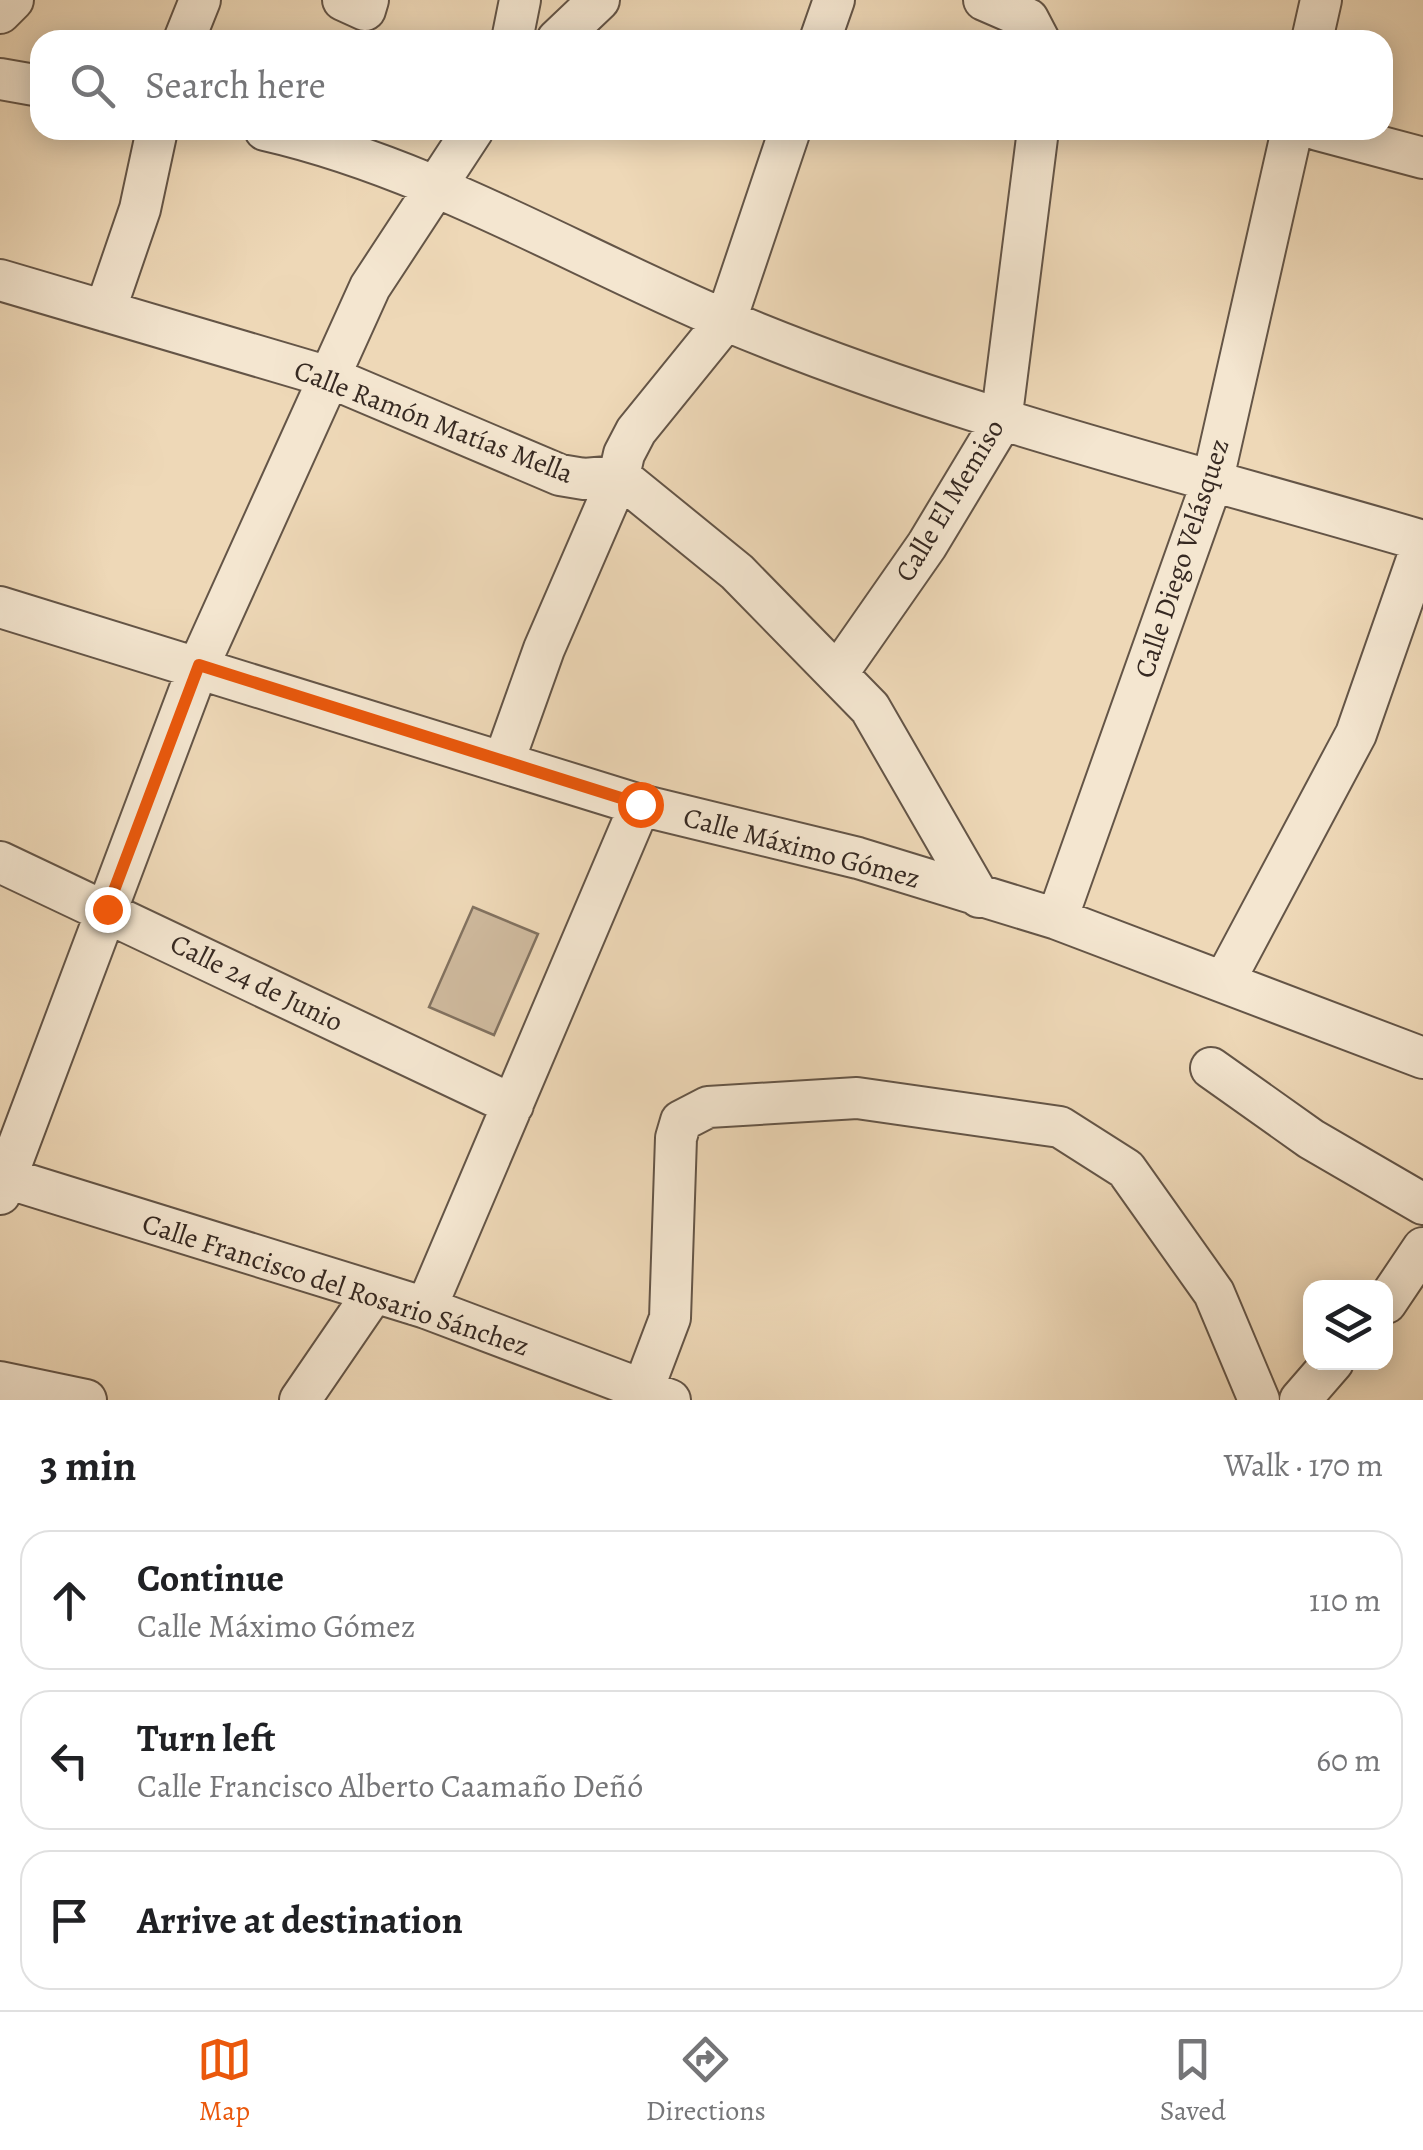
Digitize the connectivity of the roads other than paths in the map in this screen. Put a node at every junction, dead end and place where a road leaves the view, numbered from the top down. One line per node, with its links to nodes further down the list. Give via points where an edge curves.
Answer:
1 (13, 0): 8 (street)
2 (200, 0): 9 (street)
3 (520, 0): 10 (street)
4 (599, 0): 11 (street)
5 (834, 0): 12 (street)
6 (984, 0): 13 (street, via 1028,19)
7 (1321, 0): 14 (street)
8 (0, 13)
9 (188, 30)
10 (514, 30)
11 (568, 30)
12 (824, 30)
13 (1033, 30)
14 (1314, 30)
15 (0, 79): 16 (street)
16 (30, 84)
17 (156, 140): 27 (street)
18 (308, 140): 25 (street)
19 (466, 140): 25 (street)
20 (787, 140): 28 (street)
21 (1037, 140): 30 (street, Calle El Memiso)
22 (1290, 140): 32 (street, Calle Diego Velásquez)
23 (1356, 140): 24 (street)
24 (1423, 158)
25 (434, 186): 28 (street); 29 (street, via 370,287)
26 (0, 280): 27 (street, Calle Ramón Matías Mella)
27 (105, 311): 29 (street, Calle Ramón Matías Mella)
28 (726, 320): 30 (street); 31 (street, via 636,431)
29 (329, 377): 31 (street, Calle Ramón Matías Mella, via 560,475); 35 (street)
30 (1000, 422): 32 (street); 36 (street, Calle El Memiso, via 927,545)
31 (619, 476): 36 (street, via 737,572); 37 (street)
32 (1213, 480): 33 (street); 42 (street, Calle Diego Velásquez)
33 (1423, 542): 43 (street, via 1356,734)
34 (0, 607): 35 (street, Calle Máximo Gómez)
35 (199, 665): 37 (street, Calle Máximo Gómez); 41 (street)
36 (838, 674): 40 (street, via 870,708)
37 (504, 761): 38 (street, Calle Máximo Gómez)
38 (640, 804): 40 (street, Calle Máximo Gómez, via 858,858); 46 (street)
39 (0, 862): 41 (street, Calle 24 de Junio)
40 (979, 897): 42 (street, Calle Máximo Gómez)
41 (107, 909): 46 (street, Calle 24 de Junio); 47 (street)
42 (1056, 918): 43 (street, Calle Máximo Gómez)
43 (1225, 980): 44 (street, Calle Máximo Gómez)
44 (1423, 1058)
45 (1211, 1068): 48 (street, via 1311,1139)
46 (512, 1105): 52 (street)
47 (2, 1183): 50 (street, Calle Francisco del Rosario Sánchez)
48 (1423, 1204)
49 (1423, 1248): 51 (street)
50 (374, 1292): 52 (street, Calle Francisco del Rosario Sánchez); 57 (street)
51 (1402, 1297)
52 (426, 1308): 55 (street, Calle Francisco del Rosario Sánchez)
53 (1326, 1370): 59 (street)
54 (0, 1382): 56 (street)
55 (651, 1396): 58 (street, via 670,1318 681,1120 708,1107 857,1098 1060,1127 1126,1169 1214,1293)
56 (86, 1400)
57 (300, 1400)
58 (1260, 1400)
59 (1300, 1400)

